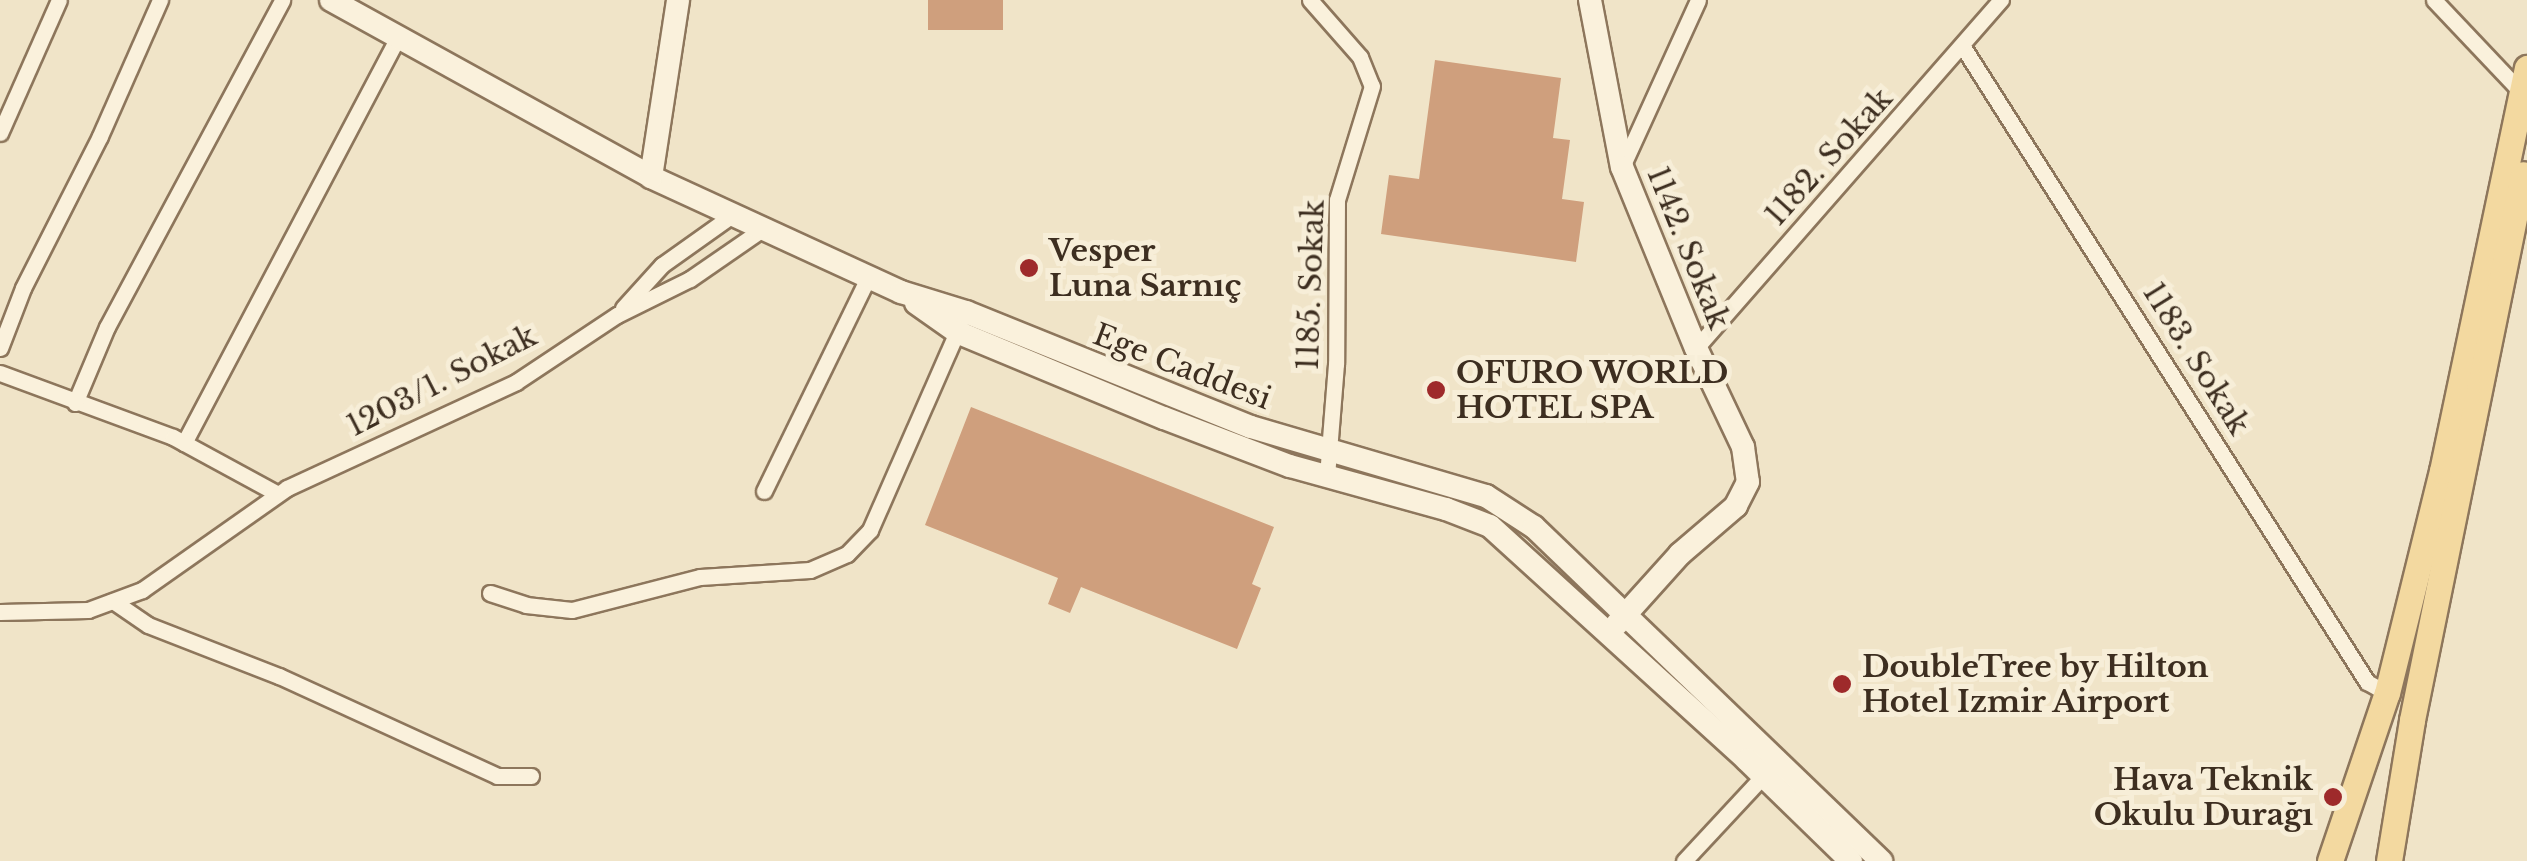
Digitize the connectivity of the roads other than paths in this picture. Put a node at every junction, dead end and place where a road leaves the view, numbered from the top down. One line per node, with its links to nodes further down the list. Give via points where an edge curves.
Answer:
1 (59, 0): 15 (street)
2 (160, 0): 24 (street)
3 (282, 0): 27 (street, via 107,326)
4 (331, 0): 12 (street, Ege Caddesi)
5 (678, 0): 18 (street)
6 (1336, 0): 11 (street)
7 (1590, 0): 17 (street, 1142. Sokak)
8 (1698, 0): 17 (street)
9 (2002, 0): 13 (street, 1182. Sokak)
10 (2434, 0): 14 (street)
11 (1312, 3): 29 (street, 1185. Sokak, via 1360,57 1372,86 1337,200)
12 (396, 39): 18 (street, Ege Caddesi); 28 (street)
13 (1963, 46): 25 (street, 1182. Sokak); 38 (street, 1183. Sokak, via 2367,682)
14 (2524, 81): 38 (main road, via 2442,471)
15 (0, 134)
16 (2527, 153): 45 (main road)
17 (1622, 167): 25 (street, 1142. Sokak)
18 (650, 177): 19 (street, Ege Caddesi)
19 (731, 216): 20 (street, Ege Caddesi); 22 (street, 1203/1. Sokak, via 662,265)
20 (761, 230): 21 (street, Ege Caddesi); 22 (street, 1203/1. Sokak, via 690,279)
21 (868, 278): 23 (street, Ege Caddesi); 32 (street)
22 (617, 314): 31 (street, 1203/1. Sokak, via 516,382)
23 (961, 322): 29 (street, Ege Caddesi); 30 (street, via 1164,418); 33 (street, via 870,530 847,554 810,570 700,577 572,610)
24 (0, 348)
25 (1696, 348): 36 (street, 1142. Sokak, via 1744,447 1748,482 1736,506)
26 (0, 372): 27 (street)
27 (75, 403): 28 (street)
28 (184, 443): 31 (street)
29 (1329, 452): 30 (street, 1185. Sokak); 36 (street, Ege Caddesi, via 1486,496 1534,527)
30 (1328, 476): 37 (street, via 1490,526)
31 (283, 491): 34 (street, 1203/1. Sokak, via 142,590)
32 (764, 491)
33 (490, 593)
34 (113, 600): 35 (street, 1203/1. Sokak, via 88,610); 39 (street, via 148,625 280,676 497,776)
35 (0, 612)
36 (1625, 615): 37 (street, 1142. Sokak); 43 (street, Ege Caddesi)
37 (1608, 634): 40 (street)
38 (2387, 693): 44 (main road)
39 (530, 776)
40 (1763, 776): 41 (street); 42 (street)
41 (1684, 861)
42 (1850, 861)
43 (1881, 861)
44 (2330, 861)
45 (2389, 861)

